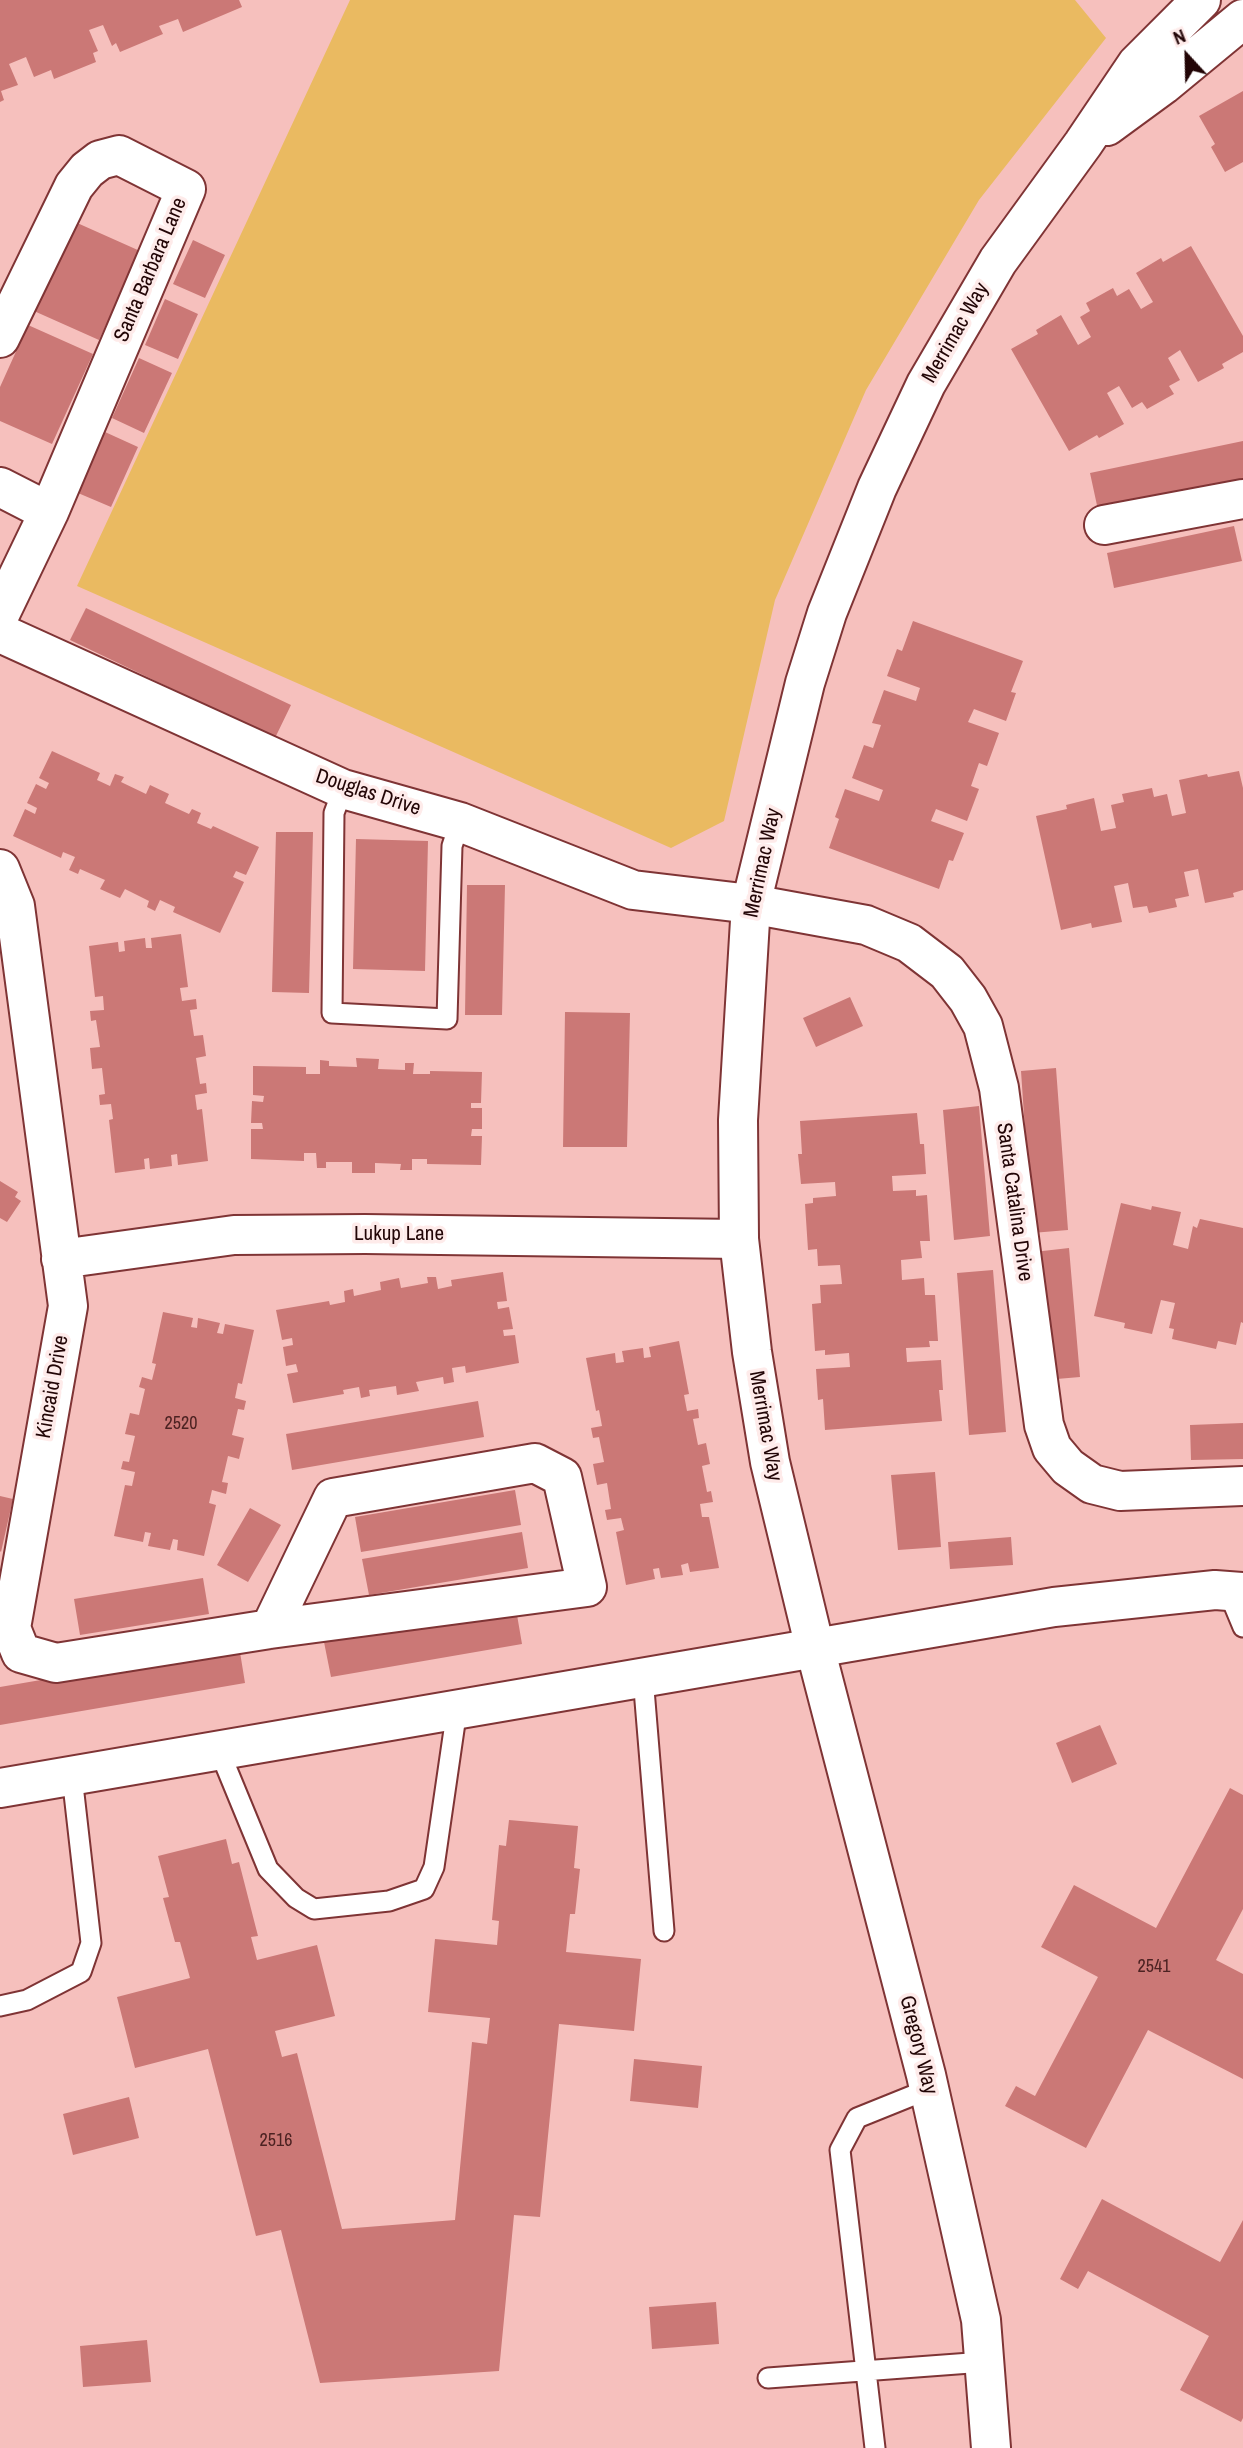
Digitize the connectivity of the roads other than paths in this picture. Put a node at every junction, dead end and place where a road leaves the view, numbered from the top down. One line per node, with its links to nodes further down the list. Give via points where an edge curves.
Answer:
1 (1201, 0): 3 (street, Merrimac Way, via 1137,64)
2 (1243, 19): 3 (street, Merrimac Way)
3 (1083, 144): 14 (street, Merrimac Way, via 998,261 926,384 877,488 827,613 805,683)
4 (0, 338): 7 (street, Santa Barbara Lane, via 74,186 87,170 100,160 119,155 186,189)
5 (0, 488): 7 (street)
6 (1243, 499): 8 (street)
7 (49, 512): 9 (street, Santa Barbara Lane)
8 (1104, 525)
9 (0, 614)
10 (0, 634): 11 (street, Douglas Drive)
11 (342, 789): 12 (street, Douglas Drive); 12 (lane, via 334,813 332,1013 447,1019 452,846)
12 (460, 822): 14 (street, Douglas Drive, via 633,890)
13 (0, 869): 16 (street, Kincaid Drive, via 15,906)
14 (751, 904): 15 (street, Merrimac Way, via 738,1120); 17 (street, Santa Catalina Drive, via 866,925 909,943 947,971 984,1026 999,1088 1044,1425 1052,1448 1068,1467 1093,1484 1120,1491)
15 (739, 1238): 16 (street, Lukup Lane, via 234,1235); 21 (street, Merrimac Way, via 770,1462)
16 (61, 1259): 20 (street, Kincaid Drive, via 68,1306 10,1628 21,1653 56,1663)
17 (1243, 1486)
18 (1236, 1591): 19 (lane); 21 (street, via 1054,1607)
19 (1243, 1627)
20 (271, 1629): 20 (street, Kincaid Drive, via 333,1498 535,1462 562,1477 587,1587)
21 (815, 1648): 22 (street); 29 (street, Gregory Way)
22 (643, 1677): 23 (street); 27 (lane)
23 (457, 1709): 24 (street); 24 (lane, via 434,1867 424,1889 389,1901 314,1909 296,1898 268,1869)
24 (219, 1751): 25 (street)
25 (72, 1776): 26 (street); 28 (lane, via 88,1952 81,1972 27,2000)
26 (0, 1788)
27 (664, 1931)
28 (0, 2006)
29 (929, 2089): 30 (street, Gregory Way, via 981,2320); 31 (lane, via 857,2118 840,2150)
30 (984, 2362): 31 (lane); 34 (street, Gregory Way)
31 (866, 2371): 32 (lane); 33 (lane)
32 (768, 2378)
33 (875, 2448)
34 (991, 2448)

